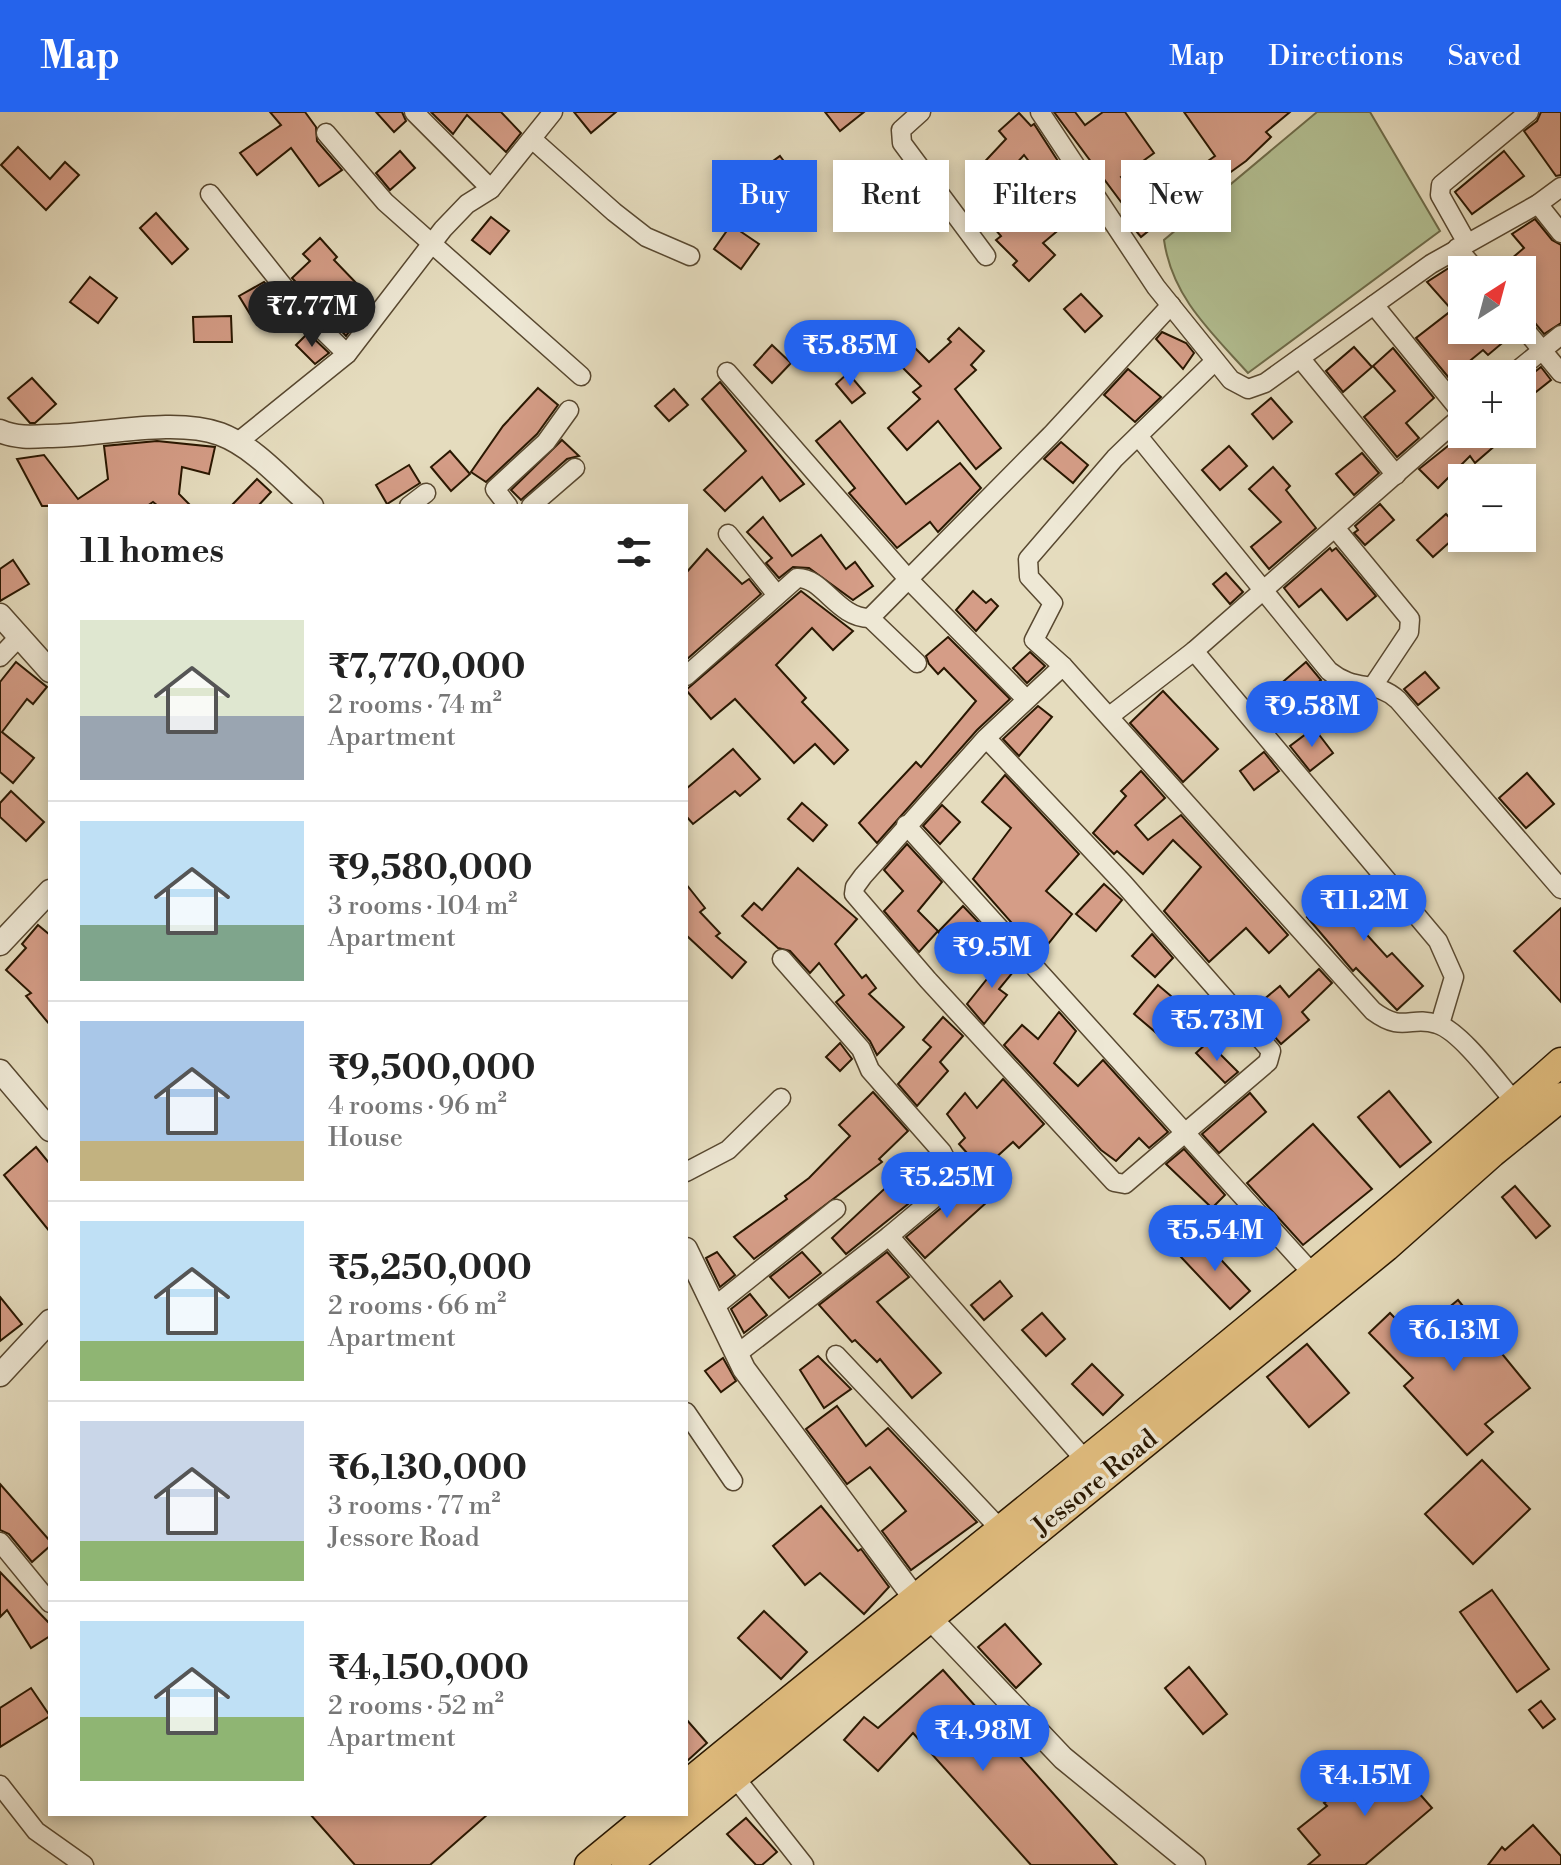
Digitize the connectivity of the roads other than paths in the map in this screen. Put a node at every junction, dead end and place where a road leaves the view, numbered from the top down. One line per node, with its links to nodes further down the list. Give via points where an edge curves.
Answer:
1 (414, 112): 9 (street)
2 (553, 112): 7 (street)
3 (921, 112): 16 (street, via 901,130 902,143)
4 (1040, 112): 18 (street)
5 (1529, 112): 14 (street, via 1441,185 1440,195)
6 (326, 133): 13 (street, via 385,202)
7 (532, 139): 9 (street); 15 (street, via 646,237)
8 (1561, 187): 11 (street)
9 (491, 189): 13 (street, via 467,204)
10 (210, 194): 23 (street, via 293,300)
11 (1538, 204): 12 (street); 14 (street)
12 (1561, 233)
13 (432, 245): 23 (street); 29 (street)
14 (1462, 245): 17 (street); 19 (street)
15 (690, 256)
16 (986, 256)
17 (1468, 256)
18 (1171, 305): 26 (street); 45 (street)
19 (1374, 305): 24 (street); 30 (street)
20 (1561, 335): 22 (street)
21 (1536, 343): 22 (street)
22 (1542, 350): 25 (street); 28 (street)
23 (347, 354): 35 (street)
24 (1300, 358): 26 (street, via 1248,389 1231,380); 37 (street)
25 (1530, 360)
26 (1215, 361): 34 (street)
27 (727, 372): 45 (street)
28 (1561, 373)
29 (581, 376)
30 (1448, 398)
31 (569, 410): 41 (street, via 546,442 495,489)
32 (1448, 428): 37 (street)
33 (0, 431): 35 (street, via 12,437 88,436 167,428 217,432)
34 (1138, 436): 46 (street); 54 (street, via 1028,559 1029,577 1053,603 1034,640)
35 (238, 442): 39 (street)
36 (575, 468): 42 (street)
37 (1396, 475): 43 (street)
38 (426, 493): 40 (street)
39 (310, 504)
40 (412, 504)
41 (506, 504)
42 (533, 504)
43 (1336, 529): 46 (street); 57 (street, via 1410,619 1409,632)
44 (728, 534): 47 (street)
45 (909, 580): 49 (street); 58 (street)
46 (1264, 591): 51 (street); 57 (street, via 1329,671 1356,687)
47 (777, 595): 49 (street, via 804,578 847,613); 56 (street)
48 (0, 615): 50 (street)
49 (870, 618): 53 (street)
50 (20, 636): 52 (street); 55 (street)
51 (1194, 651): 59 (street); 66 (street, via 1438,941 1454,977)
52 (0, 657)
53 (917, 663)
54 (1063, 666): 58 (street); 59 (street)
55 (48, 669)
56 (688, 674)
57 (1373, 686): 62 (street, via 1398,700)
58 (1025, 698): 60 (street)
59 (1111, 715): 66 (street, via 1373,1011 1389,1023)
60 (986, 738): 61 (street); 73 (street, via 1271,1051 1268,1062)
61 (906, 825): 73 (street); 73 (street, via 854,894 928,980 1114,1182 1125,1184)
62 (1561, 889)
63 (48, 893): 64 (street)
64 (0, 944)
65 (782, 959): 76 (street, via 828,1008 861,1049 870,1070 951,1164 954,1175 949,1184)
66 (1440, 1024): 71 (street)
67 (1561, 1062): 71 (highway, Jessore Road)
68 (0, 1071): 72 (street)
69 (1561, 1097): 90 (highway, Jessore Road, via 1386,1247)
70 (781, 1098): 74 (street, via 728,1150)
71 (1515, 1102): 78 (highway, Jessore Road)
72 (48, 1128)
73 (1184, 1133): 78 (street)
74 (688, 1171)
75 (836, 1209): 79 (street)
76 (889, 1236): 81 (street); 85 (street)
77 (688, 1253): 79 (street)
78 (1313, 1274): 85 (highway, Jessore Road)
79 (714, 1307): 81 (street)
80 (48, 1323): 83 (street)
81 (737, 1354): 90 (street)
82 (836, 1355): 87 (street)
83 (0, 1375)
84 (688, 1417): 86 (street)
85 (1086, 1461): 87 (highway, Jessore Road)
86 (733, 1481)
87 (1002, 1531): 90 (highway, Jessore Road)
88 (0, 1542): 89 (street)
89 (48, 1601)
90 (922, 1609): 91 (highway, Jessore Road); 92 (highway, Jessore Road); 101 (street, via 1063,1758)
91 (733, 1775): 94 (highway, Jessore Road); 100 (street)
92 (688, 1784)
93 (0, 1785): 97 (street, via 36,1831)
94 (688, 1813)
95 (649, 1816): 98 (highway)
96 (684, 1816): 99 (highway, Jessore Road)
97 (84, 1865)
98 (589, 1865)
99 (626, 1865)
100 (804, 1865)
101 (1194, 1865)

